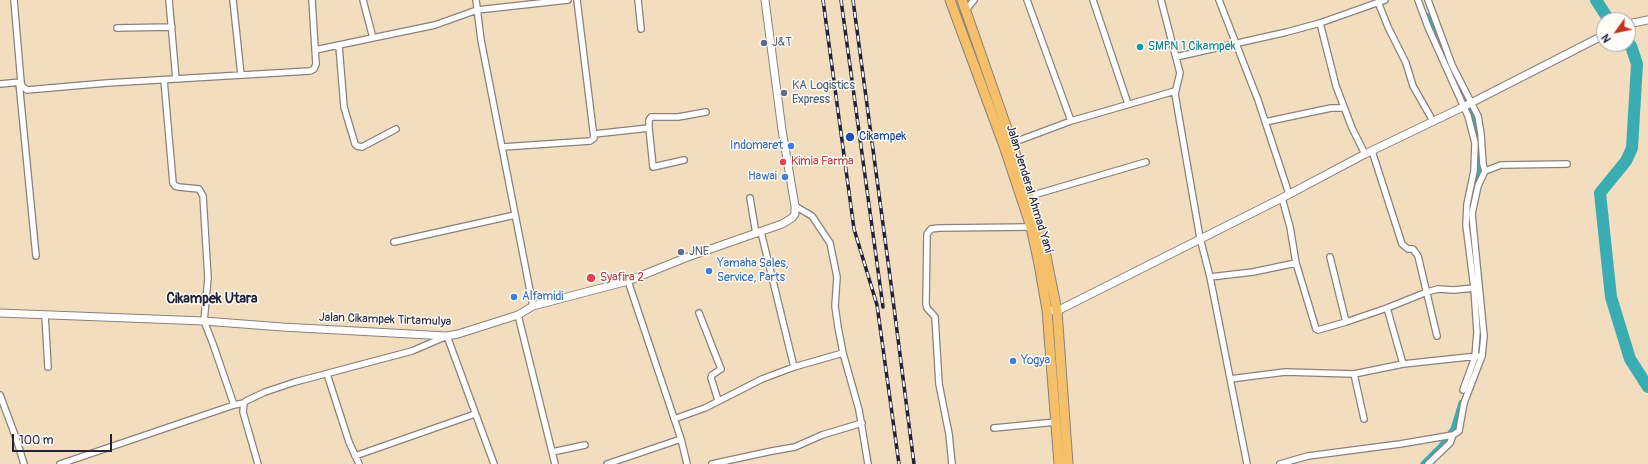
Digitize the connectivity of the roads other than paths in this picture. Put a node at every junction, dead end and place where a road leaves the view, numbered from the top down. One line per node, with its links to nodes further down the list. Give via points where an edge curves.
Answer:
1 (14, 0): 39 (street)
2 (169, 0): 27 (street)
3 (233, 0): 36 (street)
4 (312, 0): 34 (street)
5 (363, 0): 30 (street)
6 (476, 0): 22 (street)
7 (568, 0): 22 (street)
8 (577, 0): 51 (street)
9 (638, 0): 29 (street)
10 (765, 0): 64 (street)
11 (950, 0): 66 (highway, Jalan Jenderal Ahmad Yani, via 1004,146)
12 (962, 0): 23 (highway, Jalan Jenderal Ahmad Yani)
13 (974, 0): 23 (street)
14 (1027, 0): 46 (street)
15 (1093, 0): 42 (street)
16 (1161, 0): 35 (street)
17 (1218, 0): 32 (street)
18 (1385, 0): 21 (street)
19 (1418, 0): 43 (street, via 1428,27)
20 (1428, 0): 43 (street)
21 (1378, 2): 26 (street); 47 (street, via 1406,63 1413,86)
22 (477, 10): 30 (street, via 435,26); 53 (street)
23 (966, 10): 52 (highway, Jalan Jenderal Ahmad Yani)
24 (1648, 20): 25 (street)
25 (1636, 22)
26 (1320, 23): 32 (street); 44 (street, via 1331,70)
27 (172, 27): 28 (street); 37 (street)
28 (117, 28)
29 (641, 29)
30 (373, 38): 33 (street)
31 (1596, 38): 43 (street)
32 (1236, 44): 35 (street); 48 (street)
33 (338, 46): 34 (street); 50 (street, via 344,107 355,144 362,147)
34 (315, 50): 36 (street, via 316,67 310,71)
35 (1176, 57): 41 (street, via 1180,78)
36 (241, 75): 37 (street)
37 (176, 79): 38 (street)
38 (164, 80): 39 (street, via 27,90); 84 (street, via 173,183 179,187 199,189 203,196 208,271)
39 (20, 82): 40 (street); 70 (street)
40 (0, 84)
41 (1175, 91): 42 (street); 68 (street)
42 (1128, 104): 46 (street)
43 (1467, 104): 47 (street); 59 (street); 59 (street, via 1478,116 1483,164)
44 (1344, 108): 48 (street, via 1331,108); 55 (street)
45 (706, 112): 49 (street, via 678,117 651,117)
46 (1071, 121): 52 (street)
47 (1432, 121): 54 (street)
48 (1265, 122): 60 (street)
49 (649, 128): 51 (street); 56 (street, via 653,167)
50 (396, 129)
51 (594, 134): 53 (street, via 590,141)
52 (1012, 143): 61 (highway, Jalan Jenderal Ahmad Yani)
53 (503, 147): 65 (street)
54 (1372, 151): 55 (street); 76 (street, via 1402,244 1416,251)
55 (1365, 154): 60 (street)
56 (684, 160)
57 (1146, 162): 61 (street)
58 (1567, 164): 59 (street, via 1501,165)
59 (1481, 172): 75 (street, via 1466,214); 89 (street, via 1472,214 1484,326)
60 (1289, 194): 63 (street)
61 (1030, 196): 79 (highway, Jalan Jenderal Ahmad Yani, via 1044,241)
62 (750, 198): 67 (street)
63 (1282, 198): 68 (street); 72 (street)
64 (795, 206): 67 (street, Jalan Cikampek Tirtamulya, via 792,218); 88 (street, via 812,216 830,243 837,277 836,306)
65 (514, 215): 69 (street); 77 (street)
66 (1031, 228): 79 (highway, Jalan Jenderal Ahmad Yani); 122 (street, via 939,228 931,229 927,234 926,304 935,317 940,384)
67 (759, 233): 74 (street, Jalan Cikampek Tirtamulya); 92 (street)
68 (1200, 238): 73 (street); 79 (street)
69 (394, 242)
70 (36, 256)
71 (1330, 257): 85 (street)
72 (1296, 263): 73 (street); 85 (street, via 1316,328 1318,330)
73 (1210, 277): 95 (street)
74 (628, 281): 77 (street, Jalan Cikampek Tirtamulya); 102 (street)
75 (1474, 288): 76 (street, via 1438,289); 89 (street)
76 (1427, 292): 78 (street); 87 (street)
77 (533, 306): 83 (street, Jalan Cikampek Tirtamulya)
78 (1387, 308): 85 (street); 90 (street)
79 (1052, 310): 104 (highway, Jalan Jenderal Ahmad Yani); 124 (highway, Jalan Jenderal Ahmad Yani)
80 (0, 313): 82 (street, Jalan Cikampek Tirtamulya)
81 (699, 313): 98 (street, via 721,369 711,378)
82 (45, 315): 84 (street, Jalan Cikampek Tirtamulya); 91 (street)
83 (518, 315): 86 (street, Jalan Cikampek Tirtamulya); 110 (street)
84 (204, 321): 86 (street, Jalan Cikampek Tirtamulya); 100 (street)
85 (1346, 322)
86 (447, 336): 93 (street, via 412,351); 101 (street)
87 (1437, 336)
88 (843, 353): 92 (street); 105 (street)
89 (1478, 356): 90 (street); 96 (street); 107 (street, via 1464,403 1459,431)
90 (1403, 364): 94 (street)
91 (48, 367)
92 (794, 367): 98 (street)
93 (327, 374): 99 (street, via 265,392 250,398); 111 (street)
94 (1354, 374): 95 (street, via 1285,372); 103 (street)
95 (1230, 378): 125 (street)
96 (1463, 390)
97 (0, 396): 112 (street)
98 (718, 400): 102 (street, via 705,408)
99 (244, 404): 100 (street); 114 (street, via 243,412)
100 (234, 405): 113 (street)
101 (475, 414): 111 (street); 116 (street)
102 (674, 419): 108 (street)
103 (1364, 419)
104 (1056, 422): 106 (street); 123 (highway, Jalan Jenderal Ahmad Yani)
105 (862, 423): 120 (street, via 826,433 795,448); 121 (street)
106 (994, 428)
107 (1452, 435): 126 (street, via 1315,455); 127 (street, via 1450,443)
108 (681, 438): 118 (street); 119 (street)
109 (585, 445): 110 (street)
110 (552, 452): 117 (street)
111 (356, 456): 115 (street)
112 (24, 464)
113 (60, 464)
114 (258, 464)
115 (359, 464)
116 (494, 464)
117 (555, 464)
118 (608, 464)
119 (687, 464)
120 (712, 464)
121 (868, 464)
122 (952, 464)
123 (1059, 464)
124 (1068, 464)
125 (1247, 464)
126 (1280, 464)
127 (1428, 464)

